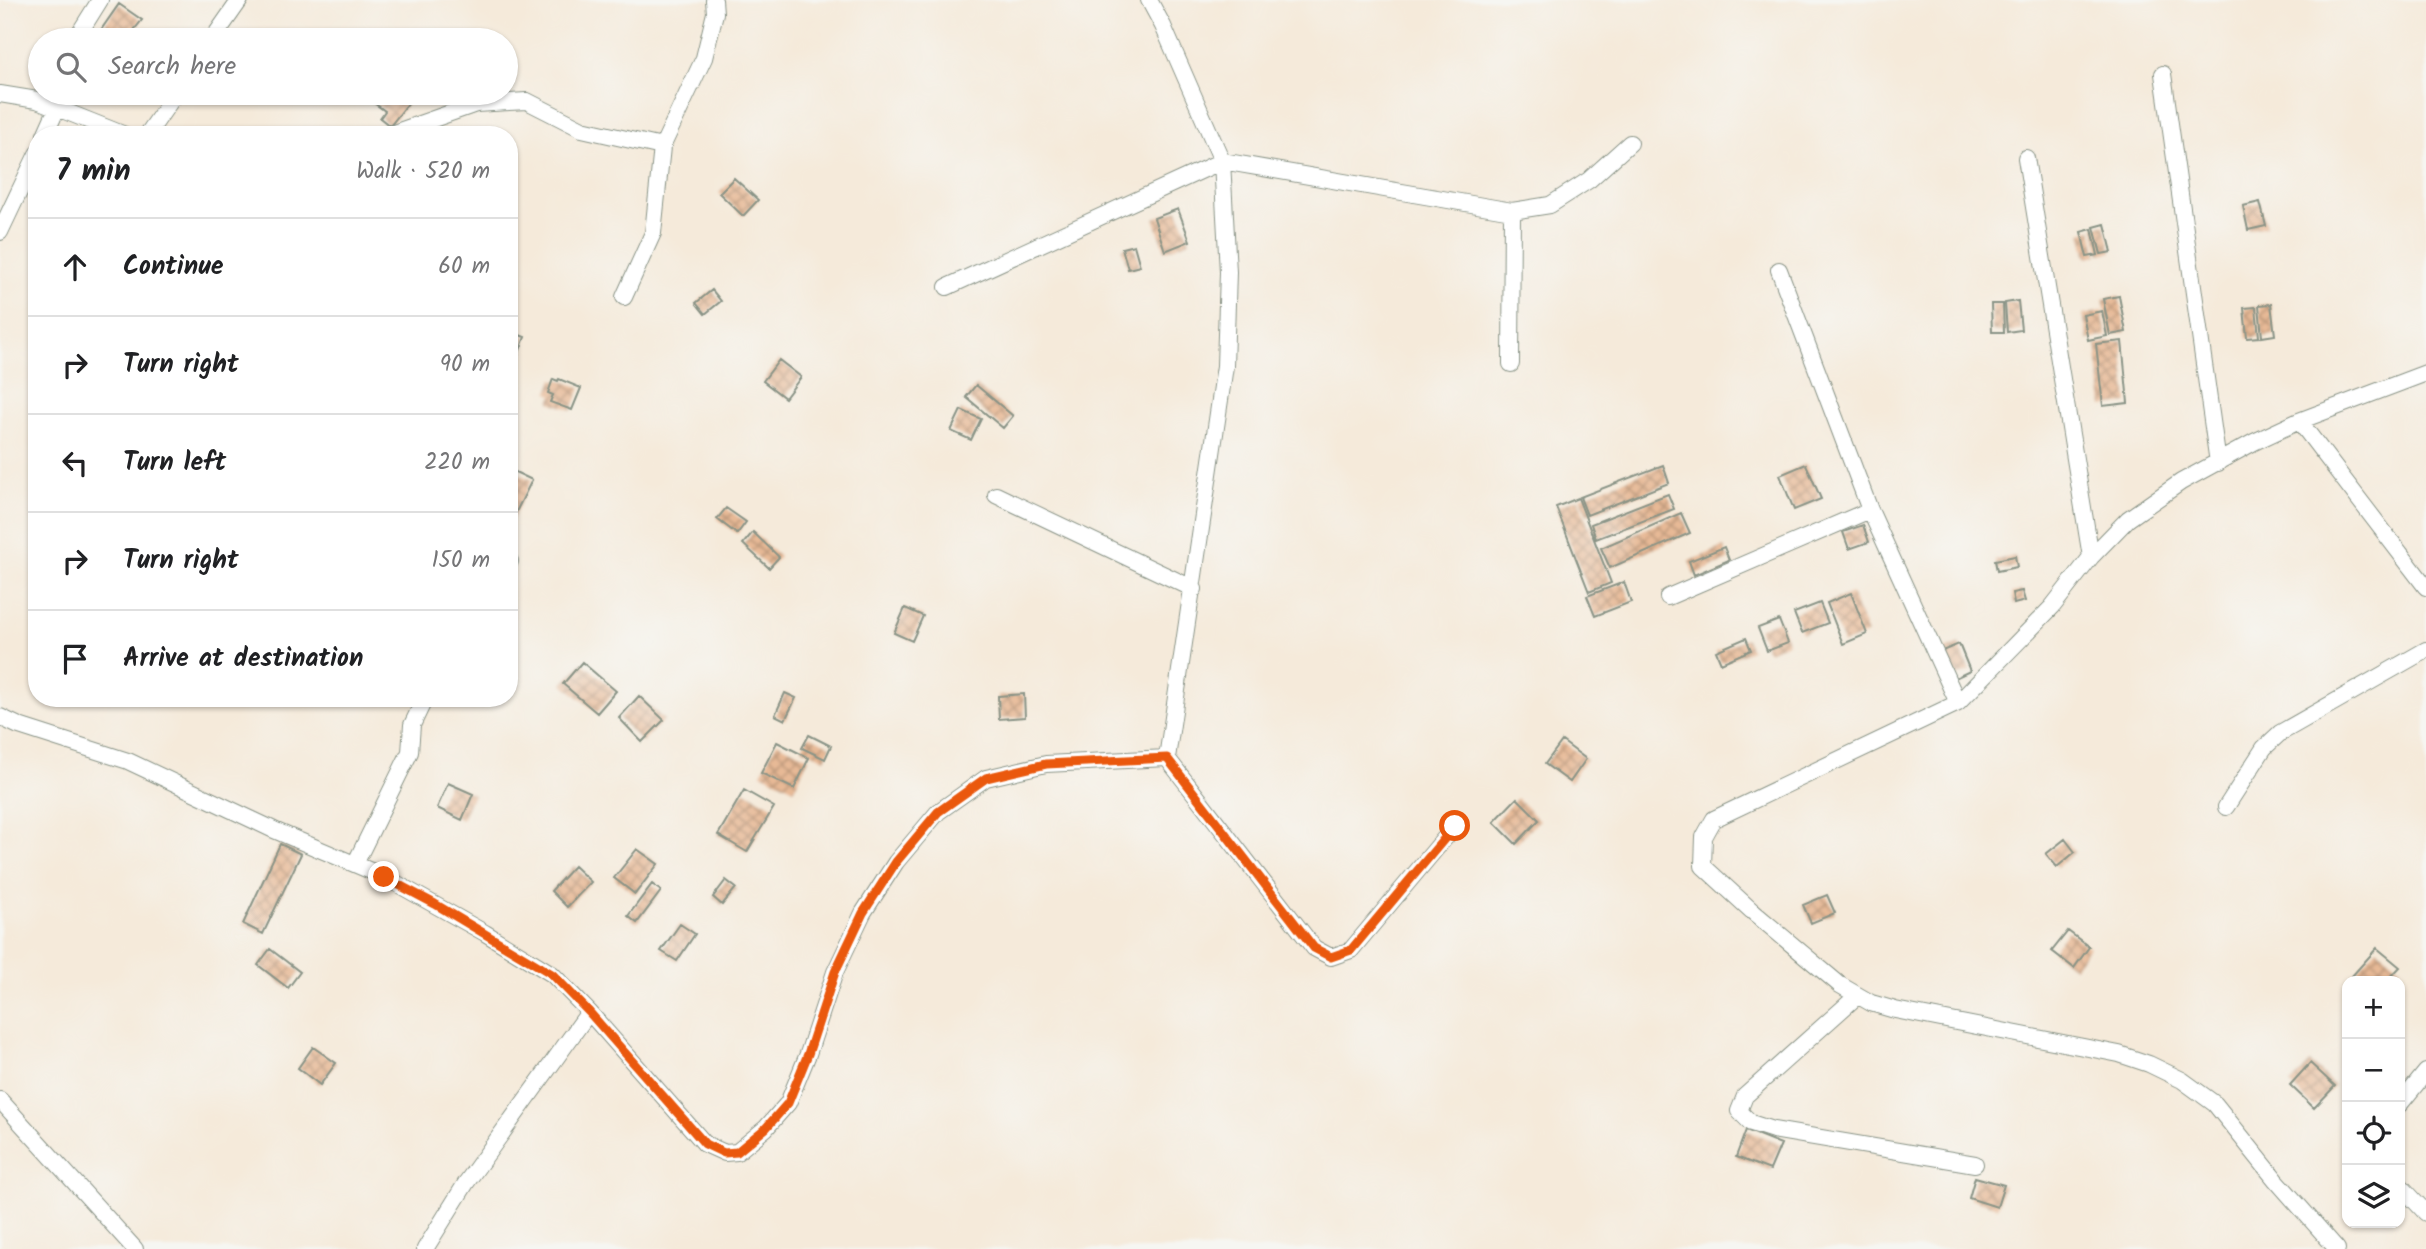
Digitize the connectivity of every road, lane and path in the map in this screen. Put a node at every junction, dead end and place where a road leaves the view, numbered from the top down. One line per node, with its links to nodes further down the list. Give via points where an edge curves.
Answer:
1 (100, 0): 5 (street)
2 (240, 0): 6 (street)
3 (714, 0): 20 (street, via 704,58)
4 (1149, 0): 22 (street)
5 (82, 28)
6 (220, 28)
7 (2163, 74): 32 (street)
8 (0, 94): 9 (street)
9 (28, 95)
10 (518, 102): 20 (street, via 527,101 582,129)
11 (54, 105): 14 (street)
12 (168, 105): 17 (street)
13 (473, 105): 18 (street)
14 (57, 107): 15 (street); 16 (street)
15 (49, 126)
16 (103, 126)
17 (153, 126)
18 (414, 126)
19 (1630, 143): 24 (street, via 1589,180 1550,205)
20 (662, 147): 28 (street, via 653,233)
21 (2026, 158): 35 (street)
22 (1222, 161): 24 (street); 27 (street); 37 (street, via 1225,366)
23 (28, 173): 25 (street)
24 (1512, 211): 29 (street)
25 (0, 232)
26 (1779, 270): 34 (street)
27 (947, 287)
28 (624, 297)
29 (1511, 364)
30 (2426, 373): 31 (street)
31 (2299, 421): 32 (street); 36 (street)
32 (2218, 463): 35 (street, via 2128,519)
33 (996, 495): 37 (street)
34 (1870, 510): 38 (street); 40 (street)
35 (2091, 557): 40 (street, via 2052,607)
36 (2426, 587)
37 (1194, 589): 43 (street)
38 (1668, 597)
39 (2426, 650): 44 (street, via 2280,733 2264,748)
40 (1958, 703): 47 (street, via 1714,819 1704,837 1703,866)
41 (421, 707): 46 (street, via 412,725 410,752)
42 (0, 717): 46 (street, via 128,761)
43 (1167, 758): 45 (street, via 1314,948 1331,957 1351,950); 48 (street, via 1022,769 986,778 938,812 896,862 863,913 835,972 788,1103 737,1152 724,1153 705,1144)
44 (2226, 807)
45 (1455, 826)
46 (355, 864): 48 (street, via 435,904 552,974)
47 (1857, 996): 52 (street, via 1745,1096 1739,1111 1751,1123 1773,1130); 57 (street, via 1895,1010 2119,1054 2182,1080 2215,1104)
48 (589, 1012): 56 (street, via 466,1183)
49 (2426, 1072): 51 (street)
50 (0, 1100): 55 (street)
51 (2402, 1102)
52 (1975, 1164)
53 (2405, 1190): 54 (street)
54 (2426, 1213)
55 (135, 1249)
56 (425, 1249)
57 (2337, 1249)

